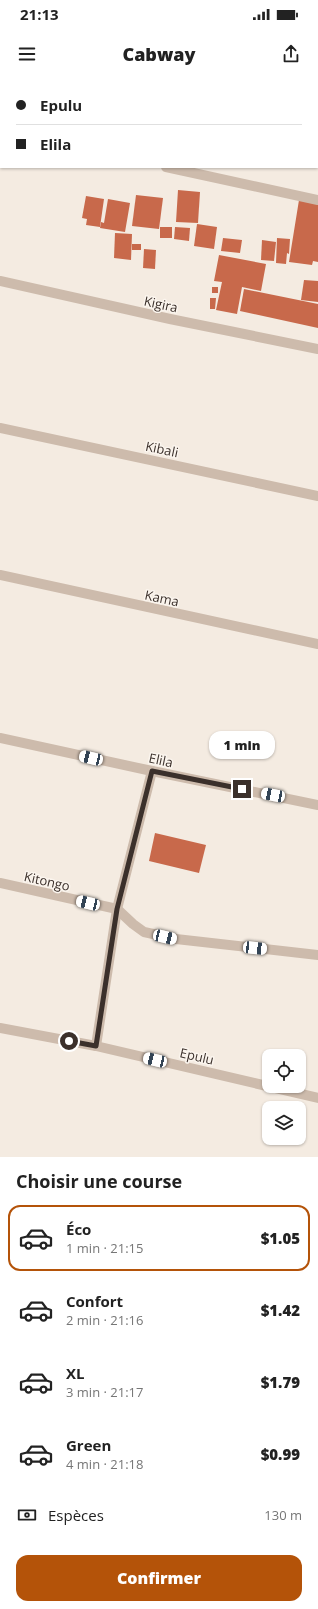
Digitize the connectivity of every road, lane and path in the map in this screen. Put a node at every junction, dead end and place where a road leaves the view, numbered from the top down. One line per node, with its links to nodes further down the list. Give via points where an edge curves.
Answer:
1 (171, 168): 2 (street)
2 (318, 200)
3 (0, 281): 4 (street, Kigira, via 170,320)
4 (318, 349)
5 (0, 428): 6 (street, Kibali)
6 (318, 496)
7 (0, 575): 8 (street, Kama)
8 (318, 644)
9 (0, 738): 10 (street, Elila)
10 (152, 771): 11 (street, Elila); 13 (street)
11 (318, 805)
12 (0, 883): 13 (street, Kitongo)
13 (117, 909): 14 (street, via 144,932 176,939); 16 (street)
14 (318, 955)
15 (0, 1028): 16 (street, Epulu)
16 (96, 1046): 17 (street, Epulu)
17 (318, 1098)

